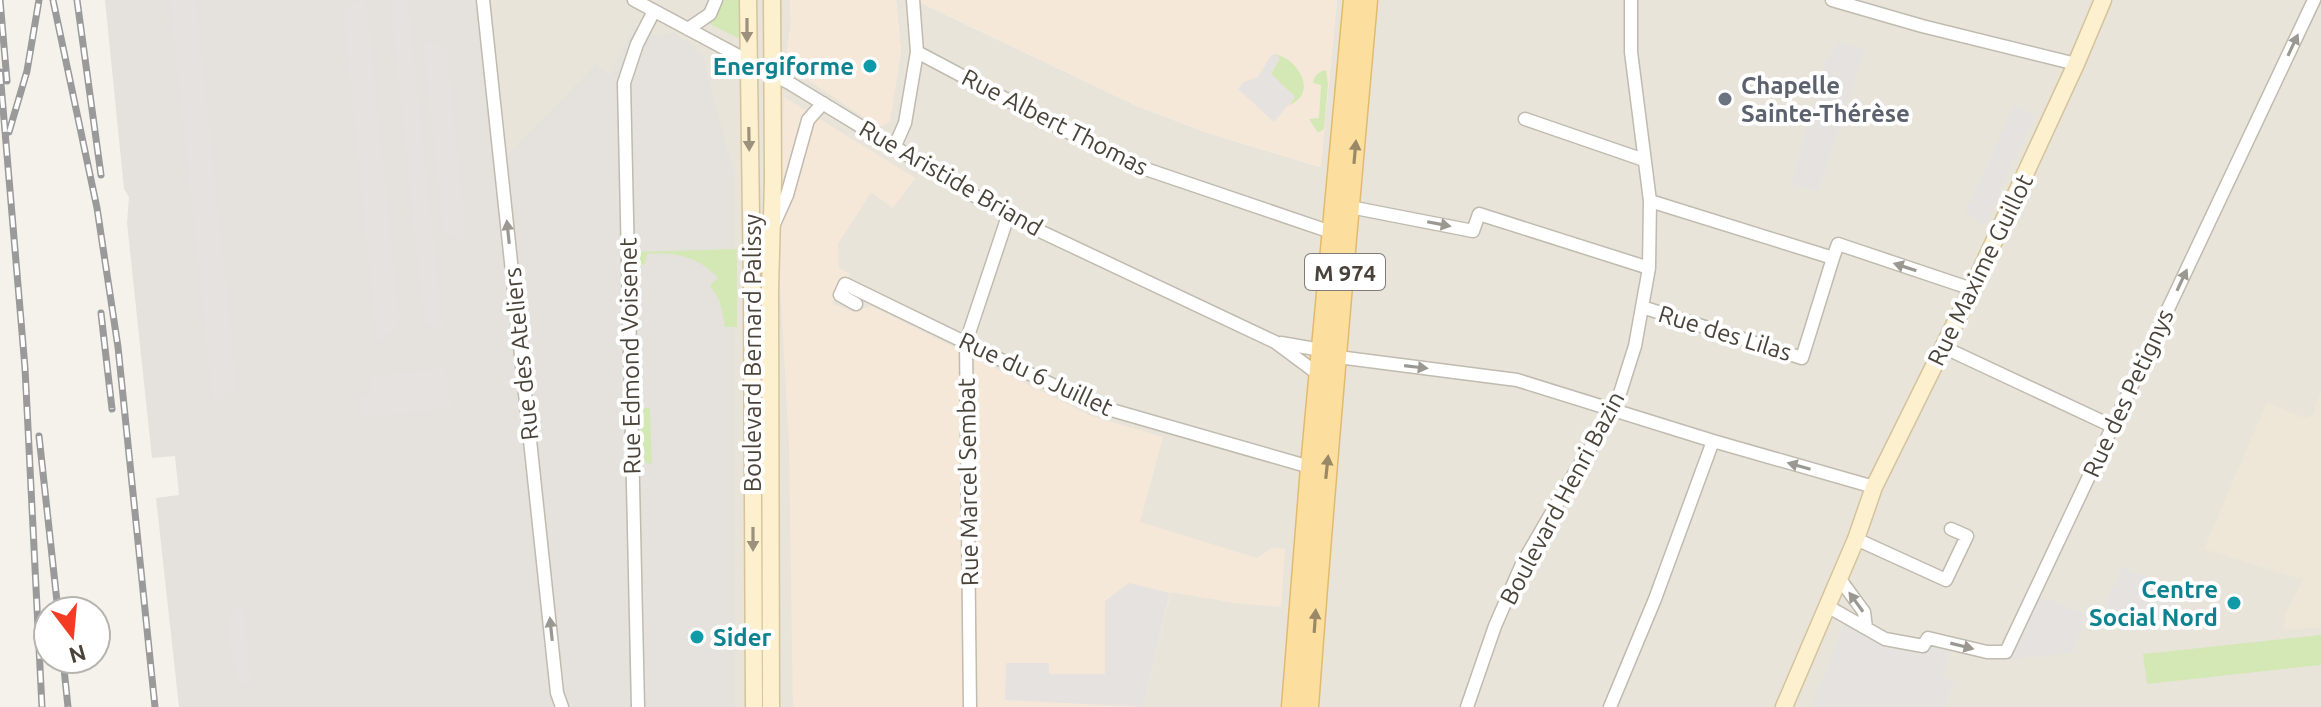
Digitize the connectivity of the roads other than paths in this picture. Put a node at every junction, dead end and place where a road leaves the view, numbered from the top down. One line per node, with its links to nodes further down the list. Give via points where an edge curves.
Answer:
1 (634, 0): 13 (street, Rue Aristide Briand)
2 (716, 0): 14 (street, via 710,14)
3 (748, 0): 16 (main road, Boulevard Bernard Palissy, one-way to 16)
4 (772, 0): 18 (main road, Boulevard Bernard Palissy)
5 (913, 0): 15 (street)
6 (1353, 0): 27 (main road, M 974)
7 (1368, 0): 24 (main road, M 974, one-way to 7)
8 (1631, 0): 22 (street, Boulevard Henri Bazin, via 1631,52)
9 (1832, 0): 17 (street)
10 (2103, 0): 17 (main road, Rue Maxime Guillot)
11 (2314, 0): 41 (street, Rue des Petignys, one-way to 11)
12 (484, 4): 53 (street, Rue des Ateliers, one-way to 12)
13 (654, 11): 14 (street, Rue Aristide Briand); 54 (street, Rue Edmond Voisenet, via 624,83)
14 (688, 29): 16 (street, Rue Aristide Briand)
15 (917, 52): 21 (street, via 905,123); 27 (street, Rue Albert Thomas, via 1125,162)
16 (747, 61): 18 (street, Rue Aristide Briand); 55 (main road, Boulevard Bernard Palissy, one-way to 55)
17 (2076, 64): 30 (main road, Rue Maxime Guillot)
18 (773, 75): 19 (street, Rue Aristide Briand); 26 (main road, Boulevard Bernard Palissy)
19 (823, 103): 21 (street, Rue Aristide Briand); 26 (street, via 808,120)
20 (1525, 119): 22 (street)
21 (894, 148): 25 (street, Rue Aristide Briand)
22 (1644, 160): 23 (street, Boulevard Henri Bazin)
23 (1650, 201): 28 (street); 29 (street, Boulevard Henri Bazin)
24 (1350, 207): 29 (street, one-way to 29, via 1473,231 1479,214); 37 (main road, M 974)
25 (1008, 216): 33 (street, Rue Marcel Sembat); 34 (street, Rue Aristide Briand)
26 (772, 228): 56 (main road, Boulevard Bernard Palissy)
27 (1331, 232): 36 (main road, M 974)
28 (1833, 258): 30 (street, one-way to 28, via 1838,244); 32 (street, Rue des Lilas, via 1802,358)
29 (1649, 268): 32 (street, Boulevard Henri Bazin)
30 (1972, 289): 35 (main road, Rue Maxime Guillot)
31 (856, 304): 33 (street, Rue du 6 Juillet, via 840,295 845,284)
32 (1642, 307): 40 (street, Boulevard Henri Bazin)
33 (966, 342): 43 (street, Rue du 6 Juillet, via 1094,405); 57 (street, Rue Marcel Sembat)
34 (1275, 342): 36 (street, Rue Aristide Briand); 38 (street, Rue Aristide Briand)
35 (1943, 347): 41 (street); 44 (main road, Rue Maxime Guillot)
36 (1321, 350): 38 (main road, M 974); 39 (main road)
37 (1338, 357): 39 (main road, M 974); 40 (street, one-way to 40, via 1517,380)
38 (1318, 374): 43 (main road, M 974)
39 (1335, 391): 47 (main road, M 974, one-way to 39)
40 (1615, 409): 42 (street); 60 (street, Boulevard Henri Bazin, via 1522,564)
41 (2112, 426): 51 (street, Rue des Petignys, one-way to 41, via 1885,639 1923,646 1928,638 2006,652)
42 (1713, 441): 44 (street, one-way to 42); 61 (street)
43 (1310, 467): 47 (main road, M 974)
44 (1874, 487): 46 (main road, Rue Maxime Guillot)
45 (1951, 529): 46 (street, via 1967,536 1946,580)
46 (1856, 539): 49 (main road, Rue Maxime Guillot)
47 (1312, 545): 48 (main road, M 974); 52 (main road, M 974, one-way to 47)
48 (1302, 570): 58 (main road, M 974, via 1286,639); 59 (main road, M 974)
49 (1839, 578): 50 (main road, Rue Maxime Guillot); 51 (street, one-way to 49, via 1864,612)
50 (1827, 606): 51 (street, Rue des Petignys); 62 (main road, Rue Maxime Guillot)
51 (1866, 628)
52 (1310, 702)
53 (562, 707)
54 (638, 707)
55 (754, 707)
56 (771, 707)
57 (970, 707)
58 (1281, 707)
59 (1291, 707)
60 (1467, 707)
61 (1610, 707)
62 (1784, 707)

